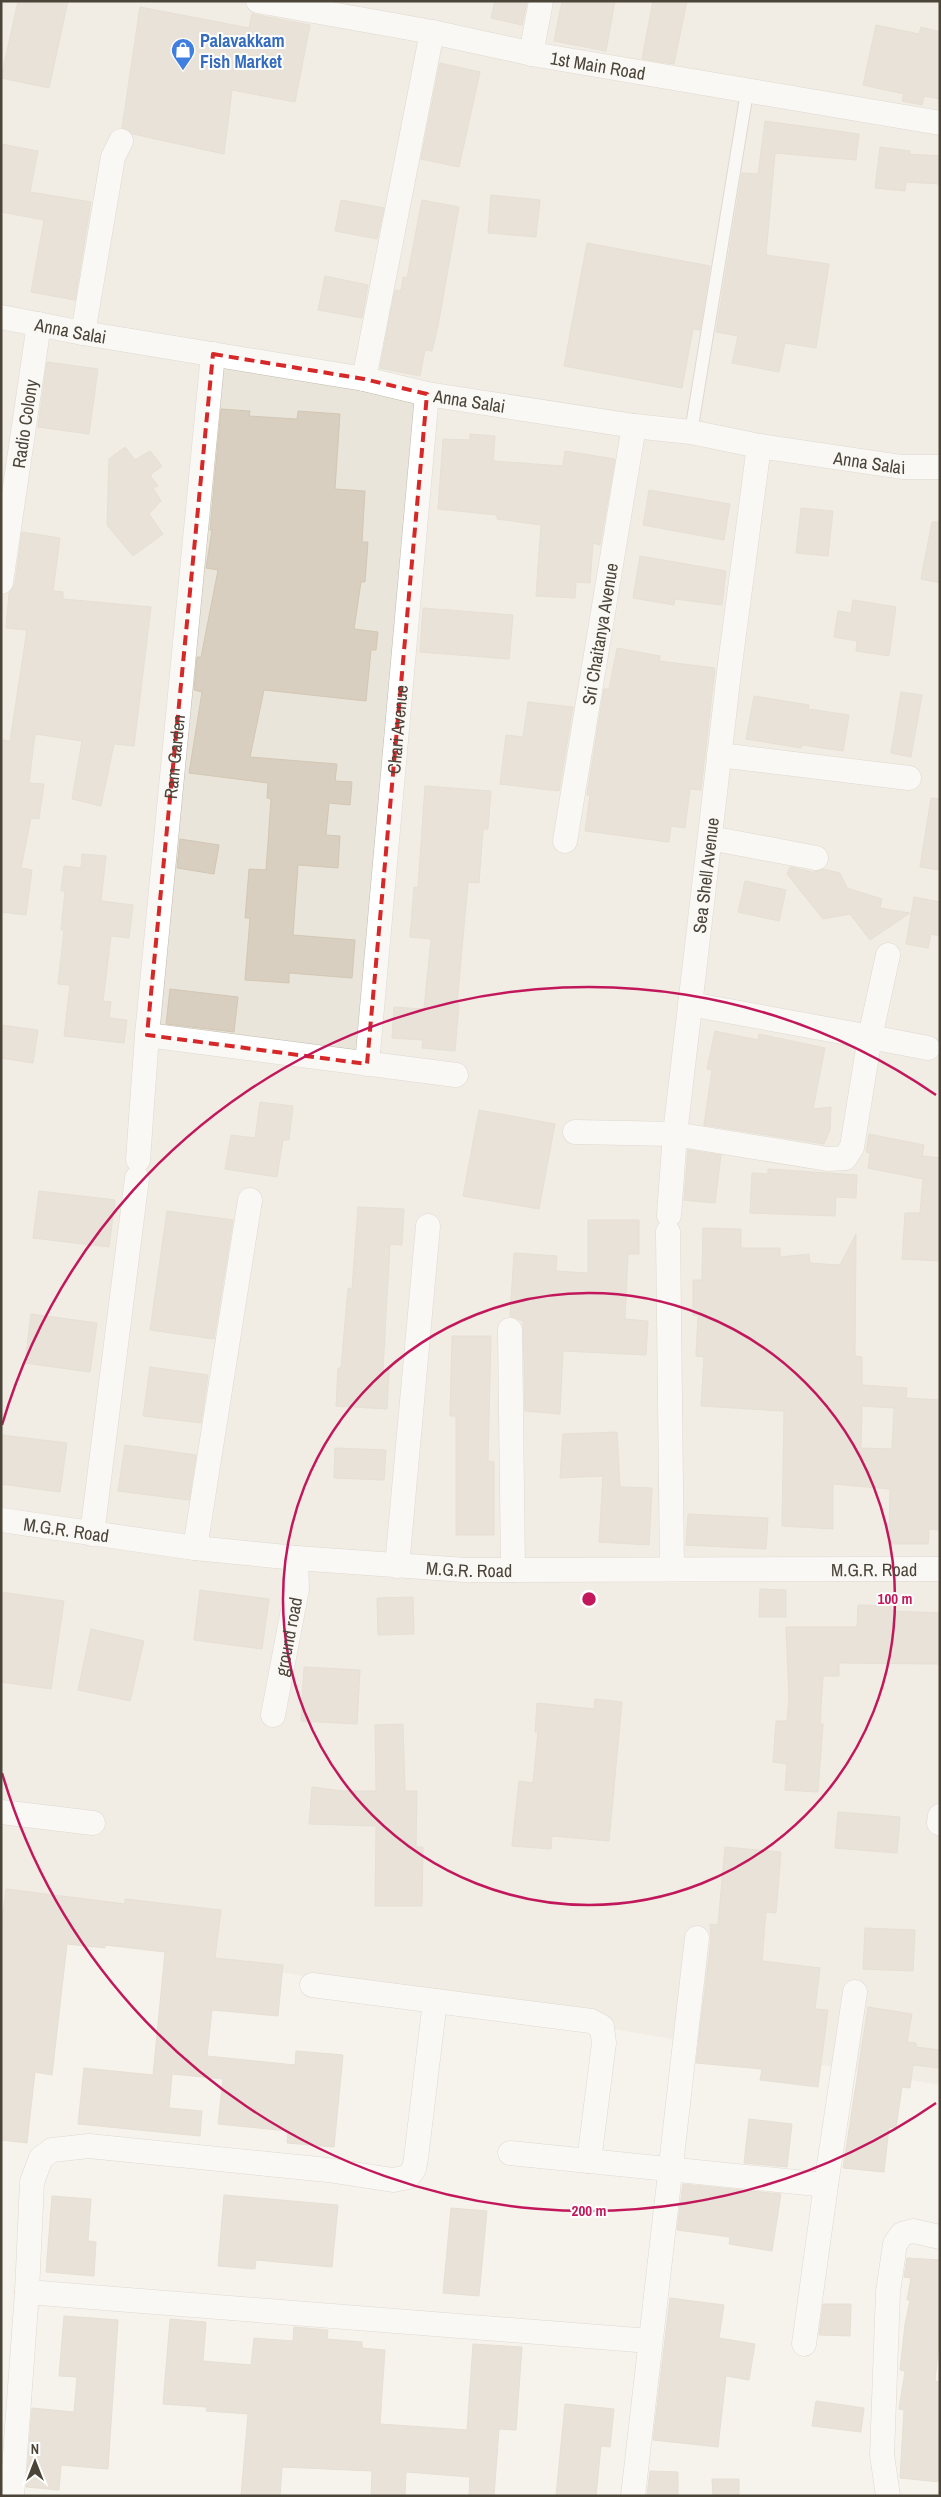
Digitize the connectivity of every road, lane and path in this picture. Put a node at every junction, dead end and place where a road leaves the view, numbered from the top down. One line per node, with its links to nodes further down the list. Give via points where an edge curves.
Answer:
1 (258, 1): 3 (street, 1st Main Road)
2 (542, 1): 4 (street)
3 (432, 32): 4 (street, 1st Main Road); 12 (street)
4 (531, 54): 5 (street, 1st Main Road)
5 (747, 92): 6 (street, 1st Main Road); 15 (lane)
6 (940, 123)
7 (121, 141): 10 (street, via 113,157)
8 (1, 317): 9 (street, Anna Salai)
9 (39, 324): 10 (street, Anna Salai); 18 (street, Radio Colony)
10 (83, 333): 11 (street, Anna Salai)
11 (213, 354): 12 (street, Anna Salai); 26 (street, Ram Garden)
12 (364, 379): 13 (street, Anna Salai)
13 (427, 394): 14 (street, Anna Salai); 29 (street, Chari Avenue)
14 (634, 426): 15 (street, Anna Salai); 22 (street, Sri Chaitanya Avenue)
15 (691, 432): 16 (street, Anna Salai)
16 (759, 446): 17 (street, Anna Salai, via 902,467); 19 (street, Sea Shell Avenue)
17 (940, 467)
18 (1, 582)
19 (718, 755): 20 (street); 21 (street, Sea Shell Avenue)
20 (909, 778)
21 (710, 838): 23 (street); 25 (street, Sea Shell Avenue)
22 (565, 841)
23 (816, 858)
24 (888, 955): 27 (street)
25 (690, 1004): 27 (street); 32 (street, Sea Shell Avenue)
26 (147, 1036): 29 (street); 37 (street, Ram Garden, via 138,1169)
27 (870, 1036): 28 (street); 32 (street, via 852,1147 845,1158 828,1159)
28 (928, 1048)
29 (367, 1064): 30 (street)
30 (456, 1075)
31 (576, 1132): 32 (street)
32 (675, 1134): 41 (street, Sea Shell Avenue, via 669,1224)
33 (250, 1200): 38 (street)
34 (428, 1226): 40 (street)
35 (510, 1330): 43 (street)
36 (1, 1520): 37 (street, M.G.R. Road)
37 (92, 1534): 38 (street, M.G.R. Road)
38 (195, 1548): 39 (street, M.G.R. Road)
39 (296, 1558): 40 (street, M.G.R. Road); 44 (street, ground road, via 297,1589)
40 (397, 1566): 43 (street, M.G.R. Road)
41 (672, 1569): 42 (street, M.G.R. Road); 43 (street, M.G.R. Road)
42 (940, 1569)
43 (513, 1570)
44 (273, 1715)
45 (1, 1812): 46 (street)
46 (93, 1823)
47 (697, 1938): 53 (street)
48 (312, 1985): 50 (street)
49 (855, 1992): 54 (street)
50 (435, 2001): 52 (street, via 591,2021 602,2027 604,2043); 56 (street, via 416,2158 408,2177 393,2180 328,2170 89,2146 52,2150 41,2158 32,2182)
51 (510, 2153): 52 (street)
52 (589, 2161): 53 (street)
53 (671, 2169): 54 (street); 57 (street)
54 (826, 2185): 58 (street)
55 (940, 2236): 62 (street, via 913,2231 902,2234 895,2244 888,2292 882,2455)
56 (27, 2292): 57 (street); 59 (street)
57 (650, 2341): 61 (street)
58 (804, 2344)
59 (9, 2425): 60 (street)
60 (12, 2496)
61 (632, 2496)
62 (888, 2496)

